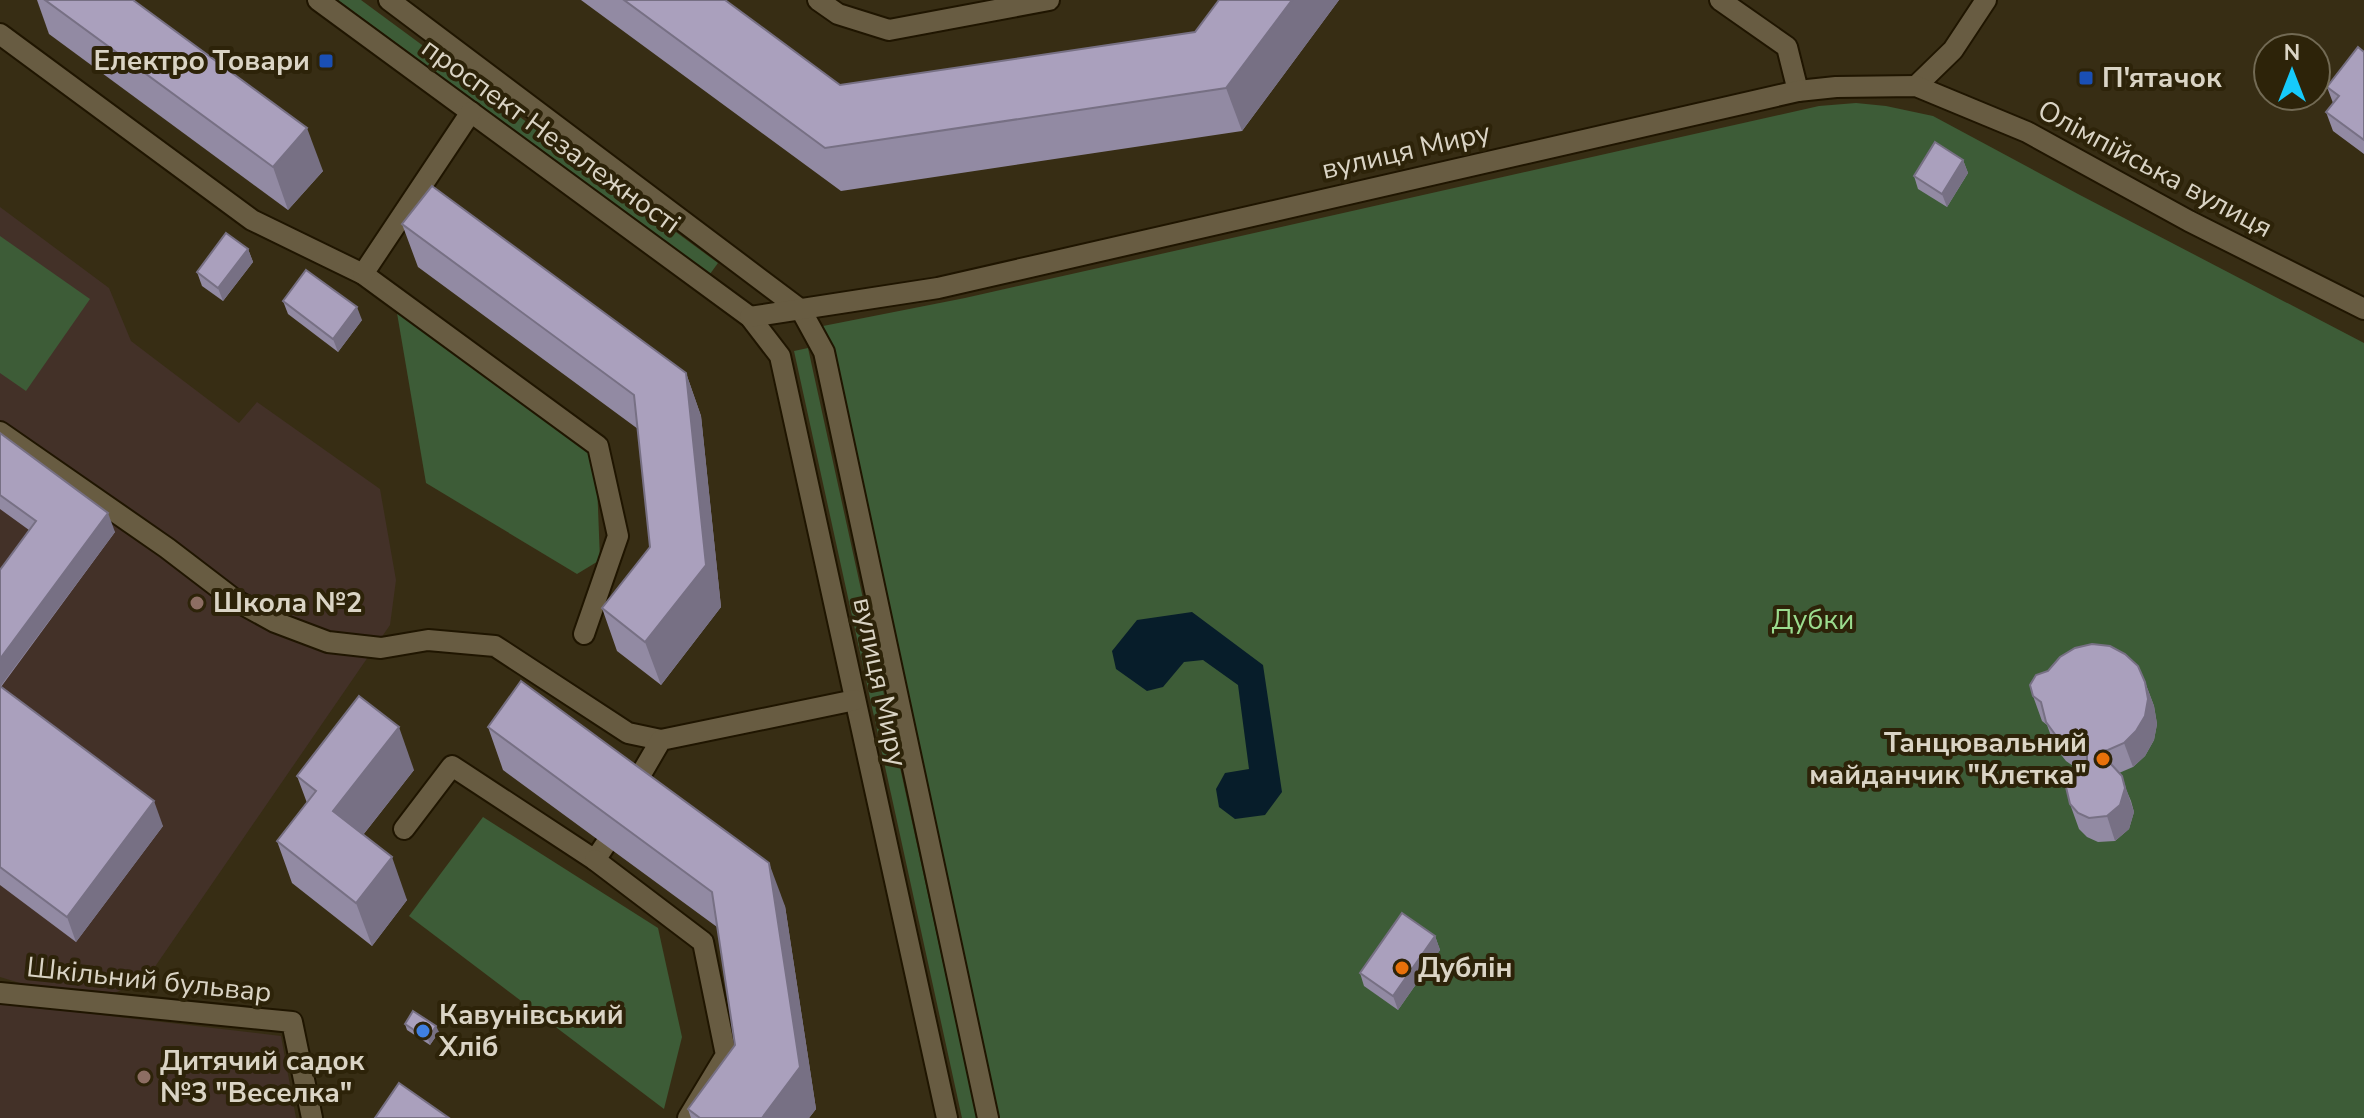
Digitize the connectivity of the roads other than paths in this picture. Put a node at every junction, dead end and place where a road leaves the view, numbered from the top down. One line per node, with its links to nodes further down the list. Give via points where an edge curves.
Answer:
1 (318, 0): 12 (street, проспект Незалежності)
2 (389, 0): 8 (street, проспект Незалежності)
3 (818, 0): 7 (street)
4 (1049, 0): 7 (street, via 889,30)
5 (1720, 0): 11 (street, via 1787,47)
6 (1986, 0): 10 (street, via 1953,50)
7 (843, 7)
8 (416, 8): 15 (street, проспект Незалежності)
9 (0, 34): 13 (street, via 252,220)
10 (1916, 86): 11 (street, вулиця Миру); 14 (street, Олімпійська вулиця, via 2027,132)
11 (1798, 91): 15 (street, вулиця Миру, via 938,288)
12 (471, 112): 13 (street); 16 (street, проспект Незалежності)
13 (363, 274): 18 (street, via 598,446 618,536)
14 (2364, 309)
15 (801, 310): 16 (street, вулиця Миру); 27 (street, вулиця Миру, via 829,373)
16 (750, 317): 19 (street, вулиця Миру, via 780,356)
17 (0, 432): 20 (street, via 235,600 275,622 328,642 381,648 428,640 495,646 628,733)
18 (584, 634)
19 (855, 700): 20 (street); 26 (street, вулиця Миру)
20 (661, 740): 21 (street)
21 (630, 793)
22 (404, 829): 25 (street, via 452,766 600,852 703,942 726,1055)
23 (0, 993): 24 (street, Шкільний бульвар, via 292,1022)
24 (312, 1118)
25 (688, 1118)
26 (947, 1118)
27 (988, 1118)

